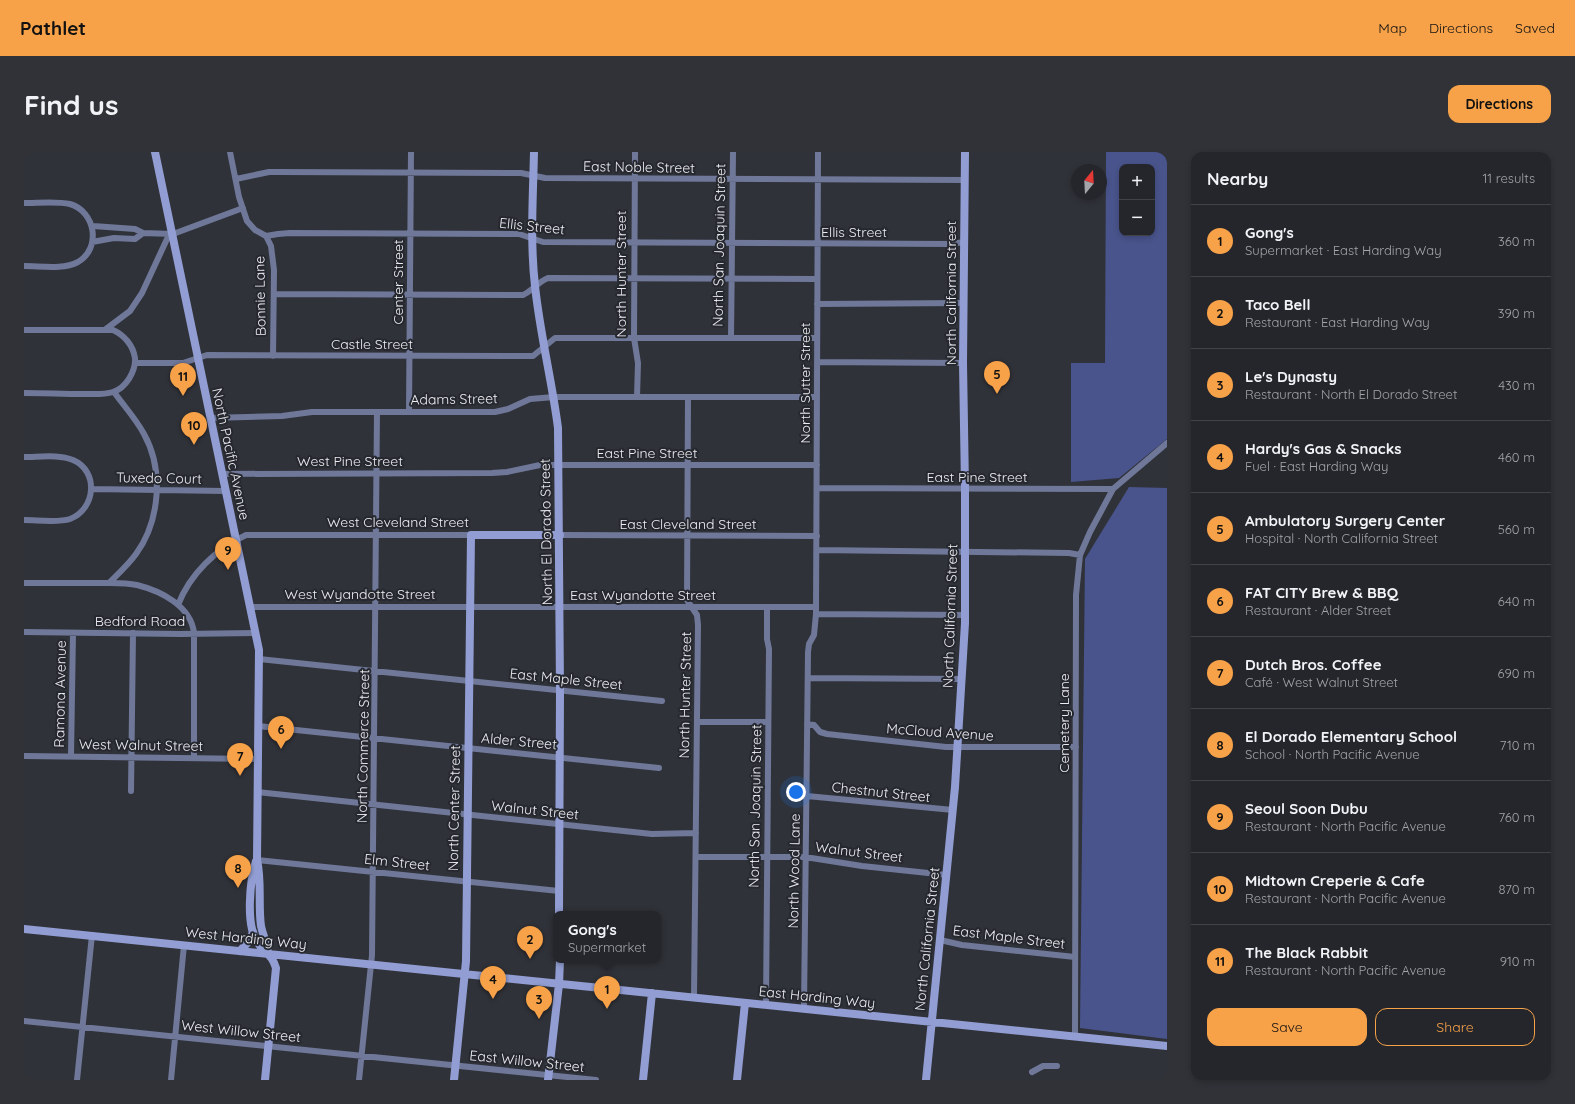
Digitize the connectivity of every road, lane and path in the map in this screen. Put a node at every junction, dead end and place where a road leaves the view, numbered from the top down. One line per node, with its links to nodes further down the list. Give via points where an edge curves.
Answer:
1 (155, 152): 21 (street, North Pacific Avenue)
2 (230, 152): 11 (street, Bonnie Lane)
3 (411, 152): 9 (street, Center Street)
4 (534, 152): 10 (street, North El Dorado Street)
5 (635, 152): 12 (street, North Hunter Street)
6 (733, 152): 13 (street, North San Joaquin Street)
7 (818, 152): 14 (street, North Sutter Street)
8 (965, 152): 15 (street, North California Street)
9 (410, 172): 10 (street, East Noble Street); 11 (street, East Noble Street, via 269,172); 20 (street, Center Street)
10 (534, 176): 12 (street, East Noble Street); 23 (street, North El Dorado Street)
11 (236, 179): 17 (street, Bonnie Lane)
12 (634, 179): 13 (street, East Noble Street); 26 (street, North Hunter Street)
13 (733, 180): 14 (street, East Noble Street); 27 (street, North San Joaquin Street)
14 (818, 180): 15 (street, East Noble Street); 28 (street, North Sutter Street)
15 (965, 180): 25 (street, North California Street)
16 (24, 202): 18 (street, via 71,204 82,210)
17 (243, 208): 21 (street); 22 (street, Bonnie Lane, via 247,221 255,230)
18 (93, 226): 19 (street, via 135,229); 24 (street)
19 (143, 233): 21 (street); 24 (street, via 135,238)
20 (410, 233): 22 (street, Ellis Street); 23 (street, Ellis Street, via 519,234); 35 (street, Center Street)
21 (173, 234): 38 (street, via 167,238 147,284 130,311); 46 (street, North Pacific Avenue)
22 (266, 236): 34 (street, Bonnie Lane, via 273,259)
23 (532, 238): 26 (street, Ellis Street, via 544,242); 33 (street, North El Dorado Street)
24 (92, 242): 29 (street, via 85,257 73,264)
25 (964, 242): 28 (street, Ellis Street); 36 (street, North California Street)
26 (634, 244): 27 (street, Ellis Street); 30 (street, North Hunter Street)
27 (732, 244): 28 (street, Ellis Street); 31 (street, North San Joaquin Street)
28 (818, 244): 32 (street, North Sutter Street)
29 (24, 266)
30 (634, 278): 31 (street); 33 (street, via 548,278); 40 (street, North Hunter Street)
31 (731, 279): 32 (street); 41 (street, North San Joaquin Street)
32 (817, 279): 37 (street, North Sutter Street)
33 (535, 288): 35 (street, via 523,295); 43 (street, North El Dorado Street)
34 (274, 294): 35 (street); 44 (street, Bonnie Lane)
35 (410, 295): 45 (street, Center Street)
36 (963, 303): 37 (street); 49 (street, North California Street)
37 (817, 304): 42 (street, North Sutter Street)
38 (106, 329): 39 (street); 48 (street, via 119,333 127,340)
39 (24, 330)
40 (634, 338): 41 (street, Castle Street); 43 (street, Castle Street, via 555,338); 53 (street, North Hunter Street, via 638,363)
41 (731, 338): 42 (street, Castle Street)
42 (817, 338): 47 (street, North Sutter Street)
43 (544, 347): 45 (street, Castle Street, via 533,356); 52 (street, North El Dorado Street)
44 (273, 356): 45 (street, Castle Street); 46 (street, Castle Street, via 207,355)
45 (410, 356): 57 (street, Center Street)
46 (198, 358): 48 (street, Castle Street, via 183,363); 58 (street, North Pacific Avenue)
47 (817, 362): 49 (street); 55 (street, North Sutter Street)
48 (135, 363): 50 (street, via 127,382)
49 (963, 363): 68 (street, North California Street)
50 (114, 392): 51 (street); 71 (street, via 139,426 150,448 156,470)
51 (24, 393)
52 (554, 397): 53 (street, Adams Street); 57 (street, Adams Street, via 530,399 494,412); 61 (street, North El Dorado Street)
53 (637, 397): 54 (street, Adams Street)
54 (688, 397): 55 (street, Adams Street); 62 (street, North Hunter Street)
55 (817, 397): 63 (street, North Sutter Street)
56 (377, 412): 57 (street, Adams Street); 58 (street, Adams Street, via 312,412 282,416); 64 (street, North Commerce Street)
57 (409, 412)
58 (210, 418): 66 (street, North Pacific Avenue)
59 (1167, 443): 70 (street, Cemetery Lane)
60 (24, 457): 69 (street, via 65,457 75,461 87,472)
61 (559, 465): 62 (street, East Pine Street); 65 (street, East Pine Street); 74 (street, North El Dorado Street)
62 (687, 465): 63 (street, East Pine Street); 77 (street, North Hunter Street)
63 (817, 465): 67 (street, North Sutter Street)
64 (377, 473): 65 (street, West Pine Street); 66 (street, West Pine Street); 75 (street, North Commerce Street)
65 (478, 473)
66 (222, 474): 72 (street, North Pacific Avenue)
67 (817, 488): 68 (street, East Pine Street); 78 (street, North Sutter Street)
68 (965, 488): 70 (street, East Pine Street); 81 (street, North California Street)
69 (92, 489): 71 (street, Tuxedo Court); 73 (street, via 88,505 77,516 62,520)
70 (1113, 489): 82 (street, Cemetery Lane)
71 (157, 490): 72 (street, Tuxedo Court); 84 (street, via 154,513 140,547)
72 (225, 491): 79 (street, North Pacific Avenue)
73 (24, 520)
74 (560, 535): 76 (street, West Cleveland Street); 77 (street, East Cleveland Street); 89 (street, North El Dorado Street)
75 (377, 536): 76 (street, West Cleveland Street); 79 (street, West Cleveland Street, via 246,535); 87 (street, North Commerce Street)
76 (471, 536): 88 (street, North Center Street)
77 (687, 536): 78 (street, East Cleveland Street); 90 (street, North Hunter Street, via 687,600)
78 (817, 536): 80 (street, North Sutter Street)
79 (236, 540): 85 (street, West Cleveland Street, via 207,562 183,593); 86 (street, North Pacific Avenue)
80 (817, 550): 81 (street); 92 (street, North Sutter Street)
81 (965, 552): 82 (street); 94 (street, North California Street)
82 (1080, 555): 113 (street, Cemetery Lane, via 1076,595)
83 (24, 583): 84 (street)
84 (109, 583): 85 (street, via 146,588)
85 (178, 605): 98 (street, via 190,618)
86 (250, 606): 87 (street, West Wyandotte Street); 99 (street, North Pacific Avenue)
87 (376, 606): 88 (street, West Wyandotte Street); 101 (street, North Commerce Street)
88 (470, 606): 89 (street, East Wyandotte Street); 104 (street, North Center Street)
89 (560, 606): 90 (street, East Wyandotte Street); 105 (street, North El Dorado Street)
90 (691, 607): 91 (street, East Wyandotte Street); 107 (street, North Hunter Street, via 697,615 698,625)
91 (767, 607): 92 (street, East Wyandotte Street); 108 (street, North San Joaquin Street)
92 (816, 607): 93 (street, North Sutter Street)
93 (816, 614): 94 (street); 102 (street, North Wood Lane, via 814,635 808,652)
94 (965, 615): 103 (street, North California Street)
95 (24, 632): 96 (street, Bedford Road)
96 (73, 633): 97 (street, Bedford Road); 116 (street, Ramona Avenue)
97 (133, 633): 98 (street, Bedford Road); 117 (street)
98 (194, 633): 99 (street, Bedford Road); 119 (street)
99 (255, 633): 100 (street, North Pacific Avenue)
100 (259, 660): 101 (street, East Maple Street); 110 (street, North Pacific Avenue)
101 (376, 672): 104 (street, East Maple Street); 111 (street, North Commerce Street)
102 (808, 678): 103 (street); 109 (street, North Wood Lane)
103 (961, 679): 112 (street, North California Street)
104 (468, 681): 105 (street, East Maple Street); 114 (street, North Center Street)
105 (560, 691): 106 (street, East Maple Street); 118 (street, North El Dorado Street)
106 (662, 702)
107 (698, 722): 108 (street); 129 (street, North Hunter Street)
108 (768, 722): 131 (street, North San Joaquin Street)
109 (807, 724): 112 (street, McCloud Avenue, via 814,725 820,732 827,734); 124 (street, North Wood Lane)
110 (258, 726): 111 (street, Alder Street); 120 (street, North Pacific Avenue)
111 (375, 739): 114 (street, Alder Street); 125 (street, North Commerce Street)
112 (958, 747): 113 (street, McCloud Avenue); 126 (street, North California Street)
113 (1076, 747): 146 (street, Cemetery Lane)
114 (468, 748): 118 (street, Alder Street); 127 (street, North Center Street)
115 (24, 756): 116 (street, West Walnut Street)
116 (71, 756): 117 (street, West Walnut Street)
117 (132, 757): 119 (street, West Walnut Street); 122 (street)
118 (560, 757): 121 (street, Alder Street); 128 (street, North El Dorado Street)
119 (194, 758): 120 (street, West Walnut Street)
120 (258, 759): 123 (street, North Pacific Avenue)
121 (659, 768)
122 (131, 791)
123 (257, 792): 125 (street); 133 (street, North Pacific Avenue)
124 (806, 796): 126 (street, Chestnut Street); 132 (street, North Wood Lane)
125 (374, 805): 127 (street); 134 (street, North Commerce Street)
126 (953, 810): 135 (street, North California Street)
127 (468, 815): 128 (street, Walnut Street); 136 (street, North Center Street)
128 (560, 824): 129 (street, Walnut Street, via 652,834); 137 (street, North El Dorado Street)
129 (696, 833): 130 (street, North Hunter Street)
130 (696, 856): 131 (street, Walnut Street); 152 (street, North Hunter Street)
131 (767, 856): 132 (street, Walnut Street); 154 (street, North San Joaquin Street)
132 (805, 857): 135 (street, Walnut Street); 155 (street, North Wood Lane)
133 (256, 860): 134 (street, Elm Street); 140 (street, North Pacific Avenue, via 252,873 250,908); 145 (street, North Pacific Avenue, via 260,873 261,928 268,943)
134 (374, 872): 136 (street, Elm Street); 148 (street, North Commerce Street)
135 (947, 875): 142 (street, North California Street)
136 (467, 882): 137 (street, Elm Street); 149 (street, North Center Street)
137 (560, 891): 138 (street, North El Dorado Street)
138 (559, 911)
139 (24, 929): 141 (street, West Harding Way)
140 (253, 932): 144 (street); 145 (street, North Pacific Avenue, via 258,943)
141 (92, 936): 143 (street, West Harding Way); 158 (street)
142 (940, 940): 146 (street, East Maple Street, via 962,945); 157 (street, North California Street)
143 (184, 945): 144 (street, West Harding Way); 159 (street)
144 (240, 951): 145 (street, West Harding Way)
145 (268, 954): 148 (street, West Harding Way); 161 (street, via 274,960 276,968)
146 (1075, 957): 160 (street, Cemetery Lane)
147 (560, 963): 150 (street)
148 (372, 964): 149 (street, West Harding Way); 163 (street, North Commerce Street)
149 (465, 974): 150 (street, East Harding Way); 164 (street, North Center Street)
150 (558, 984): 151 (street, East Harding Way); 167 (street)
151 (652, 993): 152 (street, East Harding Way); 174 (street)
152 (694, 997): 153 (street, East Harding Way)
153 (745, 1003): 154 (street, East Harding Way); 175 (street)
154 (766, 1005): 155 (street, East Harding Way)
155 (804, 1009): 157 (street, East Harding Way)
156 (24, 1021): 158 (street, West Willow Street)
157 (932, 1022): 160 (street, East Harding Way); 176 (street, North California Street)
158 (82, 1027): 159 (street, West Willow Street); 168 (street)
159 (174, 1036): 161 (street, West Willow Street); 169 (street)
160 (1075, 1036): 162 (street, East Harding Way)
161 (268, 1046): 163 (street, West Willow Street); 170 (street)
162 (1167, 1046)
163 (362, 1056): 164 (street, West Willow Street); 171 (street, North Commerce Street)
164 (456, 1066): 167 (street, East Willow Street); 172 (street, North Center Street)
165 (1058, 1066): 166 (street, via 1043,1066)
166 (1032, 1072)
167 (548, 1077): 173 (street, East Willow Street)
168 (77, 1080)
169 (171, 1080)
170 (265, 1080)
171 (359, 1080)
172 (454, 1080)
173 (596, 1080)
174 (643, 1080)
175 (737, 1080)
176 (926, 1080)

